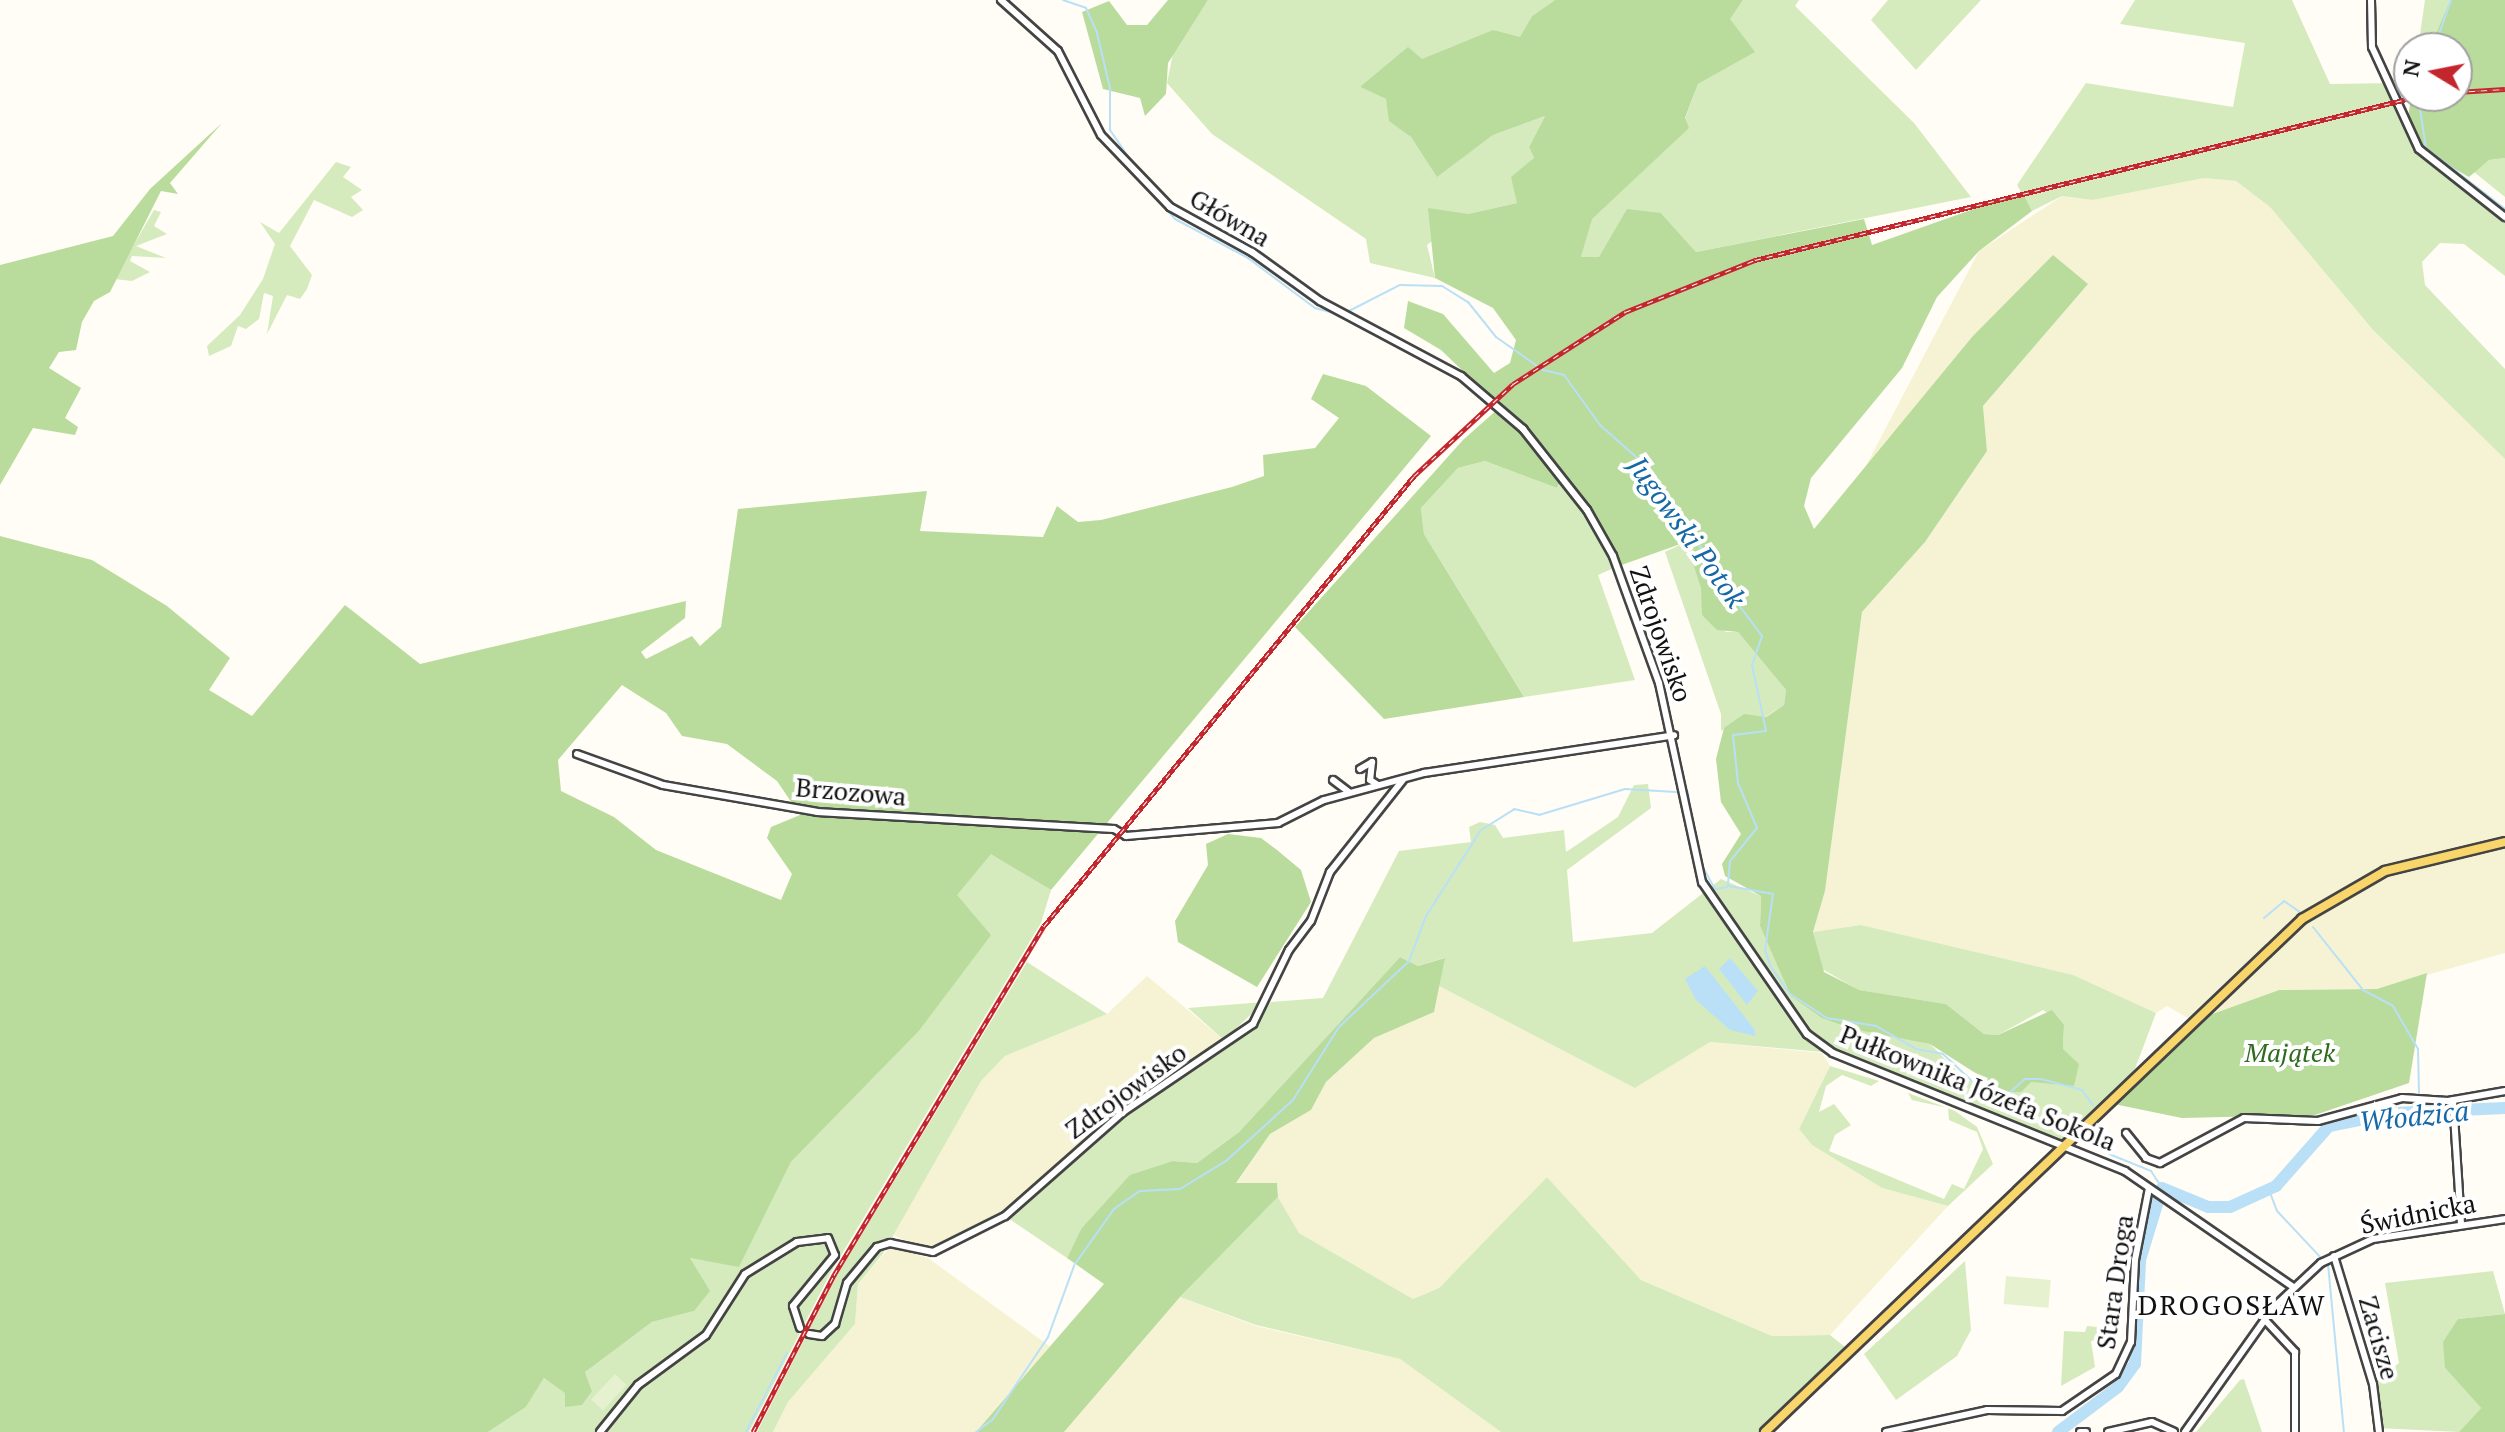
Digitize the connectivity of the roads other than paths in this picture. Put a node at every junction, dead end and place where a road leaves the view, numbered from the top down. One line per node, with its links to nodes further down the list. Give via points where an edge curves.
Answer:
1 (1001, 0): 4 (street, Główna, via 1048,40 1101,135 1179,214 1245,247 1338,311)
2 (2371, 0): 3 (street, via 2372,47 2393,82 2419,149)
3 (2505, 217)
4 (1461, 376): 5 (street, Zdrojowisko, via 1523,429 1597,525)
5 (1674, 735): 9 (street, Zdrojowisko); 17 (street, Pułkownika Józefa Sokola, via 1689,841 1702,882 1807,1034 1833,1053)
6 (577, 754): 12 (street, Brzozowa, via 663,785 817,812 1114,829)
7 (1360, 769): 10 (street, via 1372,762 1370,780)
8 (1333, 780): 11 (street)
9 (1403, 780): 10 (street, Zdrojowisko); 25 (street, Zdrojowisko, via 1330,872 1311,921 1289,950 1253,1024 1123,1112 1005,1216 933,1252 890,1243 877,1247 847,1283 835,1324 822,1336)
10 (1378, 785): 11 (street, Zdrojowisko)
11 (1349, 792): 12 (street, Zdrojowisko, via 1278,823)
12 (1126, 836)
13 (2505, 842): 17 (main road, via 2403,864 2324,904)
14 (2505, 1091): 15 (street)
15 (2453, 1102): 16 (street, via 2402,1098 2318,1121 2244,1118 2160,1163 2146,1158); 20 (street)
16 (2126, 1133)
17 (2064, 1145): 18 (street, Pułkownika Józefa Sokola); 27 (main road)
18 (2152, 1190): 22 (street, Pułkownika Józefa Sokola); 28 (street, Stara Droga, via 2135,1260 2131,1342 2116,1374 2062,1411 1987,1410)
19 (2505, 1219): 20 (street, Świdnicka)
20 (2461, 1225): 21 (street, Świdnicka, via 2373,1239)
21 (2334, 1256): 22 (street, Świdnicka); 33 (street, Zacisze, via 2373,1384)
22 (2292, 1286): 23 (street, Świdnicka)
23 (2265, 1320): 31 (street, Świdnicka); 32 (street, via 2295,1352)
24 (800, 1328): 26 (street, via 793,1306 835,1255 832,1240 805,1238 745,1274 706,1335 638,1385)
25 (809, 1334)
26 (600, 1432)
27 (1765, 1432)
28 (1886, 1432)
29 (2108, 1432): 30 (street, via 2152,1422)
30 (2174, 1432)
31 (2185, 1432)
32 (2295, 1432)
33 (2379, 1432)

